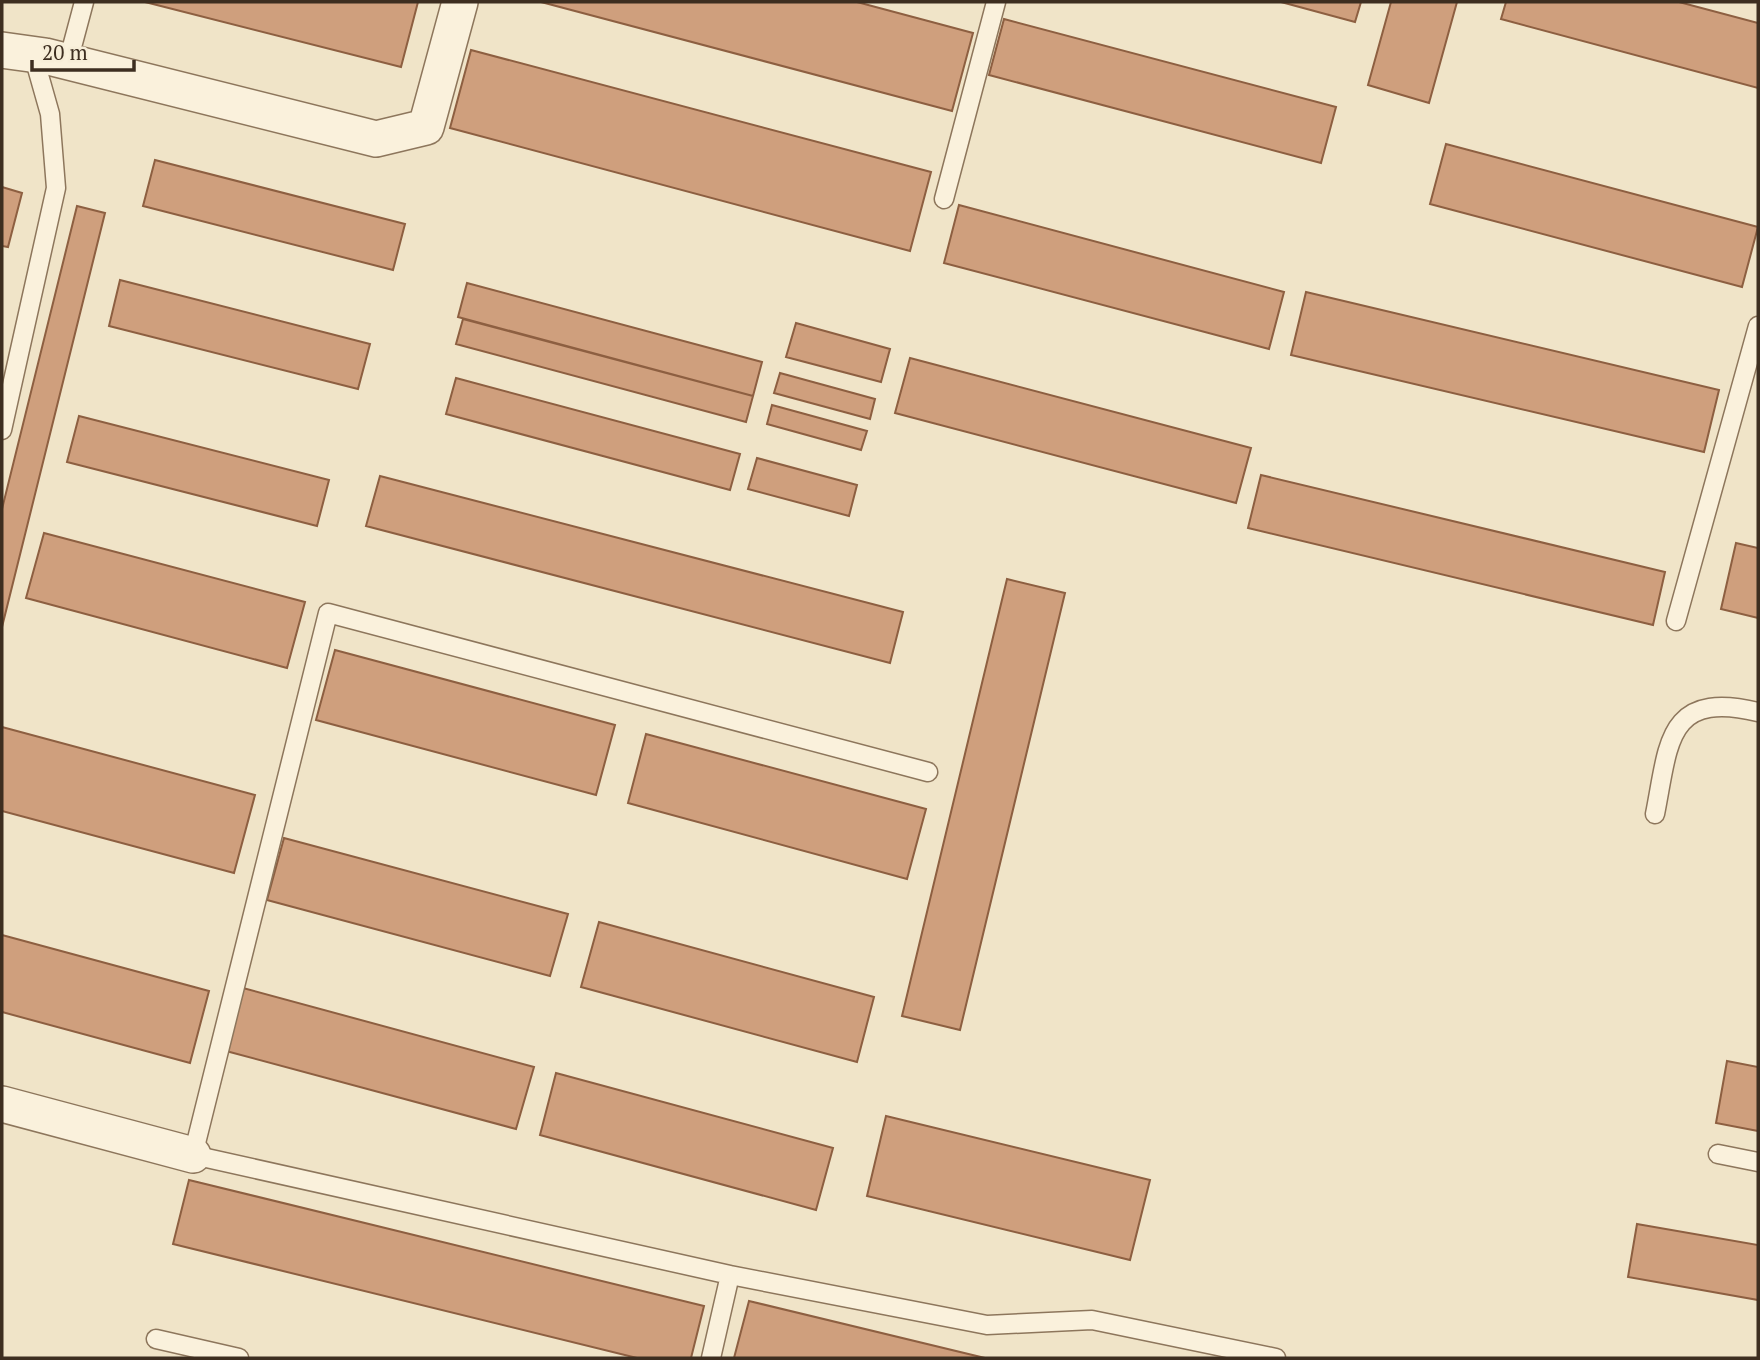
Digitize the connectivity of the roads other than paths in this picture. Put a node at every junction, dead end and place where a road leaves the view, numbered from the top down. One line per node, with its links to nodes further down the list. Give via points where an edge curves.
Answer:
1 (83, 2): 5 (lane)
2 (460, 2): 5 (street, via 426,127 376,139)
3 (996, 2): 6 (lane)
4 (18, 52): 5 (street); 8 (lane, via 50,114 56,187)
5 (68, 62)
6 (944, 199)
7 (1758, 326): 9 (lane)
8 (2, 430)
9 (1676, 621)
10 (1758, 712): 12 (lane, via 1732,706 1701,707 1672,732)
11 (928, 772): 15 (lane, via 328,613)
12 (1655, 814)
13 (2, 1104): 15 (street)
14 (1718, 1154): 16 (lane)
15 (192, 1155): 17 (lane)
16 (1758, 1162)
17 (730, 1275): 20 (lane); 21 (lane, via 987,1325 1091,1320)
18 (156, 1339): 19 (lane)
19 (239, 1358)
20 (710, 1358)
21 (1276, 1358)

